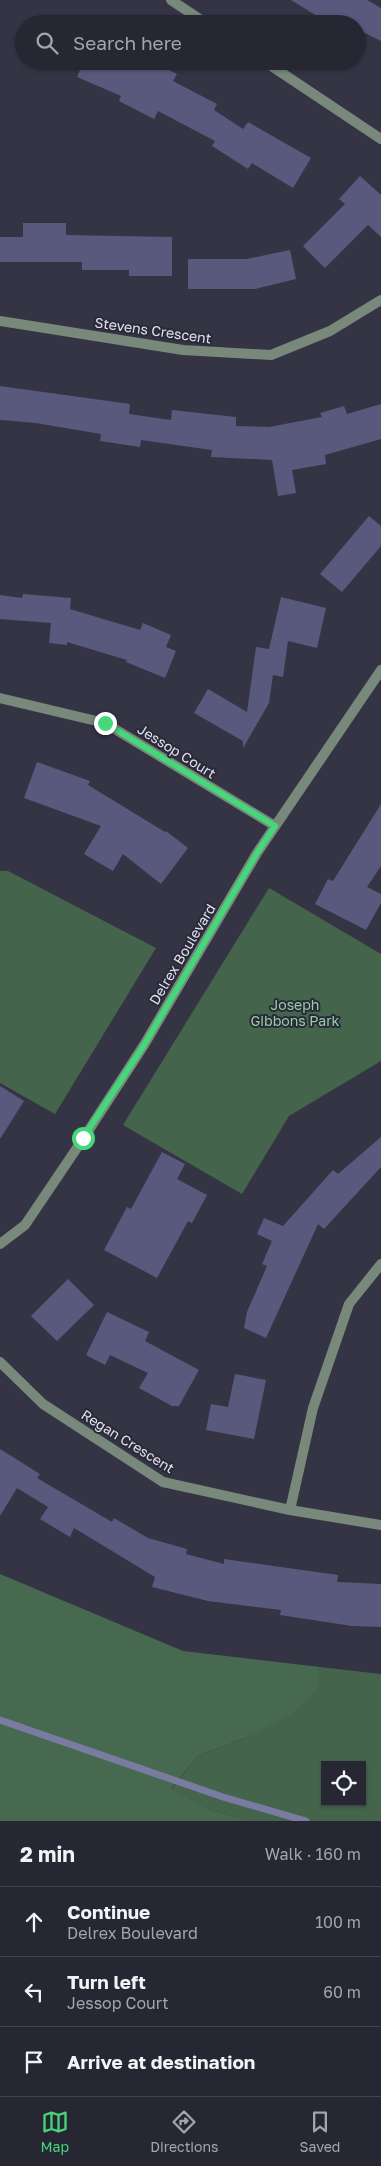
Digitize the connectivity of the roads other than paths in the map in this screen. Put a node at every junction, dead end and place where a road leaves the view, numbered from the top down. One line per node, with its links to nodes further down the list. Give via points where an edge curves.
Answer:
1 (171, 0): 2 (street)
2 (194, 15)
3 (278, 70): 4 (street)
4 (381, 138)
5 (381, 300): 6 (street, Stevens Crescent, via 330,331 271,355 183,350)
6 (0, 321)
7 (381, 670): 9 (street, Delrex Boulevard)
8 (0, 698): 9 (street, Jessop Court, via 105,723)
9 (275, 826): 10 (street, Delrex Boulevard, via 144,1045 83,1138 25,1225)
10 (0, 1244)
11 (381, 1264): 13 (street, via 349,1304 313,1408)
12 (0, 1362): 13 (street, Regan Crescent, via 43,1404 163,1482)
13 (290, 1510): 14 (street, Regan Crescent)
14 (381, 1525)

